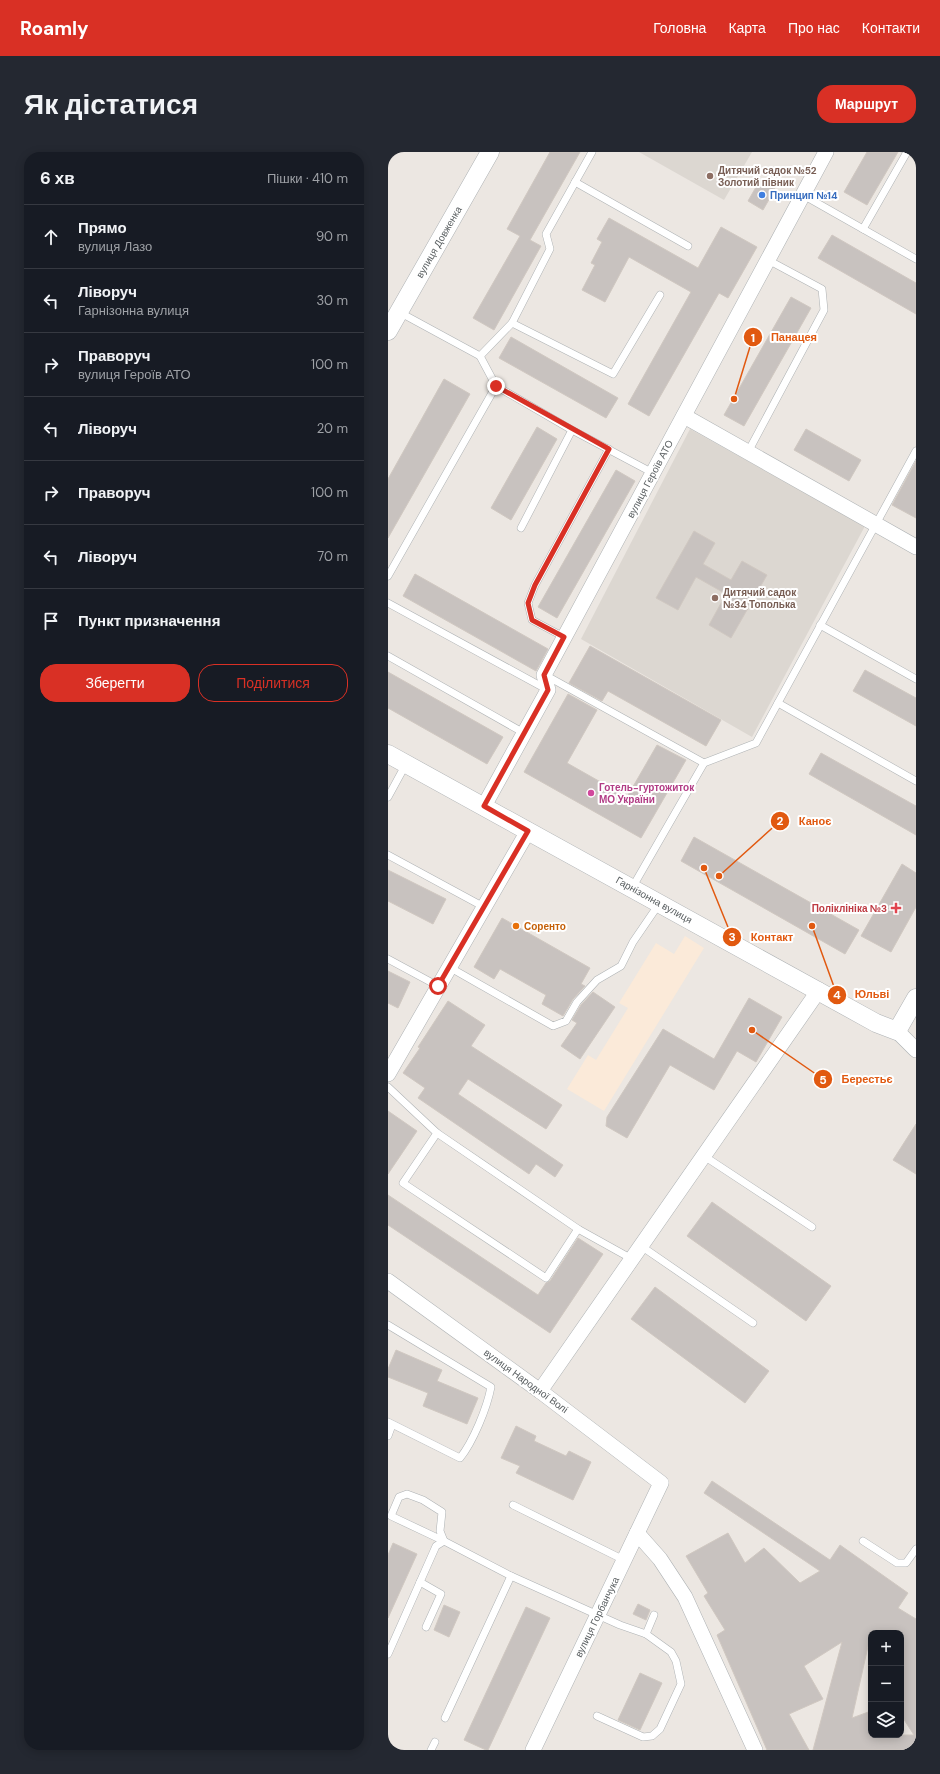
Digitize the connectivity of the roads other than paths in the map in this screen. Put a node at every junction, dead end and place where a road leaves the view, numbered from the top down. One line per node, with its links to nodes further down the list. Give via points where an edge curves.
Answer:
1 (490, 152): 12 (street, вулиця Довженка)
2 (592, 152): 5 (lane)
3 (826, 152): 6 (street, вулиця Героїв АТО)
4 (907, 152): 7 (lane)
5 (575, 182): 8 (lane); 13 (lane, via 546,234 550,249)
6 (803, 195): 7 (lane); 10 (street, вулиця Героїв АТО)
7 (863, 229): 9 (lane)
8 (688, 246)
9 (916, 259)
10 (768, 260): 17 (street, вулиця Героїв АТО); 21 (lane, via 822,289 824,310)
11 (660, 295): 13 (lane, via 613,374)
12 (399, 312): 14 (street, вулиця Довженка); 15 (lane)
13 (512, 323): 15 (lane)
14 (388, 331)
15 (480, 356): 16 (lane)
16 (496, 386): 18 (lane); 26 (lane)
17 (684, 416): 21 (street); 22 (street, вулиця Героїв АТО)
18 (572, 430): 19 (lane); 24 (lane)
19 (609, 449): 22 (lane); 29 (lane, via 535,585 528,603 532,620)
20 (916, 451): 23 (lane)
21 (748, 452): 23 (street)
22 (653, 473): 29 (street, вулиця Героїв АТО)
23 (875, 524): 25 (street); 28 (lane)
24 (522, 528)
25 (916, 547)
26 (388, 576)
27 (388, 603): 33 (lane)
28 (820, 625): 32 (lane); 34 (lane)
29 (564, 637): 31 (street, вулиця Героїв АТО)
30 (388, 656): 35 (lane)
31 (544, 675): 33 (street); 38 (lane)
32 (916, 679)
33 (548, 690): 35 (street)
34 (778, 703): 38 (lane, via 756,743); 39 (lane)
35 (524, 733): 41 (street)
36 (388, 754): 37 (street, Гарнізонна вулиця)
37 (406, 763): 40 (lane); 41 (street, Гарнізонна вулиця)
38 (704, 763): 44 (lane)
39 (916, 782)
40 (388, 797)
41 (484, 806): 42 (street, Гарнізонна вулиця)
42 (528, 831): 44 (street, Гарнізонна вулиця); 46 (street)
43 (388, 855): 46 (lane)
44 (632, 888): 45 (street, Гарнізонна вулиця)
45 (659, 903): 48 (lane, via 633,942 621,966 597,980 577,1002 566,1020 553,1026); 50 (street, Гарнізонна вулиця)
46 (484, 906): 48 (street)
47 (388, 959): 49 (lane)
48 (449, 967): 49 (street)
49 (438, 986): 54 (street)
50 (820, 990): 52 (street, Гарнізонна вулиця, via 876,1023); 57 (street)
51 (916, 998): 52 (street)
52 (897, 1031): 53 (street, Гарнізонна вулиця)
53 (916, 1050)
54 (388, 1074)
55 (388, 1087): 56 (lane)
56 (437, 1133): 59 (lane); 59 (lane, via 403,1183 546,1278)
57 (704, 1156): 58 (lane); 60 (street)
58 (812, 1227)
59 (578, 1229): 61 (lane)
60 (641, 1246): 61 (street); 63 (lane)
61 (632, 1259): 65 (street)
62 (388, 1282): 65 (street, вулиця Народної Волі)
63 (753, 1323)
64 (388, 1325): 66 (lane, via 491,1387 488,1403 460,1458)
65 (540, 1391): 68 (street, вулиця Народної Волі)
66 (390, 1424): 67 (lane)
67 (388, 1436)
68 (661, 1483): 70 (street, вулиця Горбанчука)
69 (513, 1505): 74 (lane)
70 (637, 1533): 74 (street, вулиця Горбанчука); 87 (street, via 660,1559 685,1597)
71 (444, 1540): 71 (lane, via 440,1531 442,1512 407,1494 399,1497 390,1516); 75 (lane); 76 (lane, via 436,1546)
72 (863, 1541): 73 (lane, via 897,1563 906,1563)
73 (916, 1549)
74 (624, 1560): 77 (street, вулиця Горбанчука)
75 (511, 1576): 77 (lane); 83 (lane)
76 (420, 1582): 79 (lane, via 441,1594); 81 (lane)
77 (598, 1615): 80 (lane); 86 (street, вулиця Горбанчука)
78 (654, 1615): 80 (lane)
79 (426, 1627)
80 (646, 1634): 82 (lane, via 671,1652 676,1661 681,1684 660,1729 652,1736 643,1738)
81 (388, 1654)
82 (597, 1716)
83 (445, 1718)
84 (435, 1742): 85 (lane)
85 (431, 1750)
86 (533, 1750)
87 (754, 1750)

